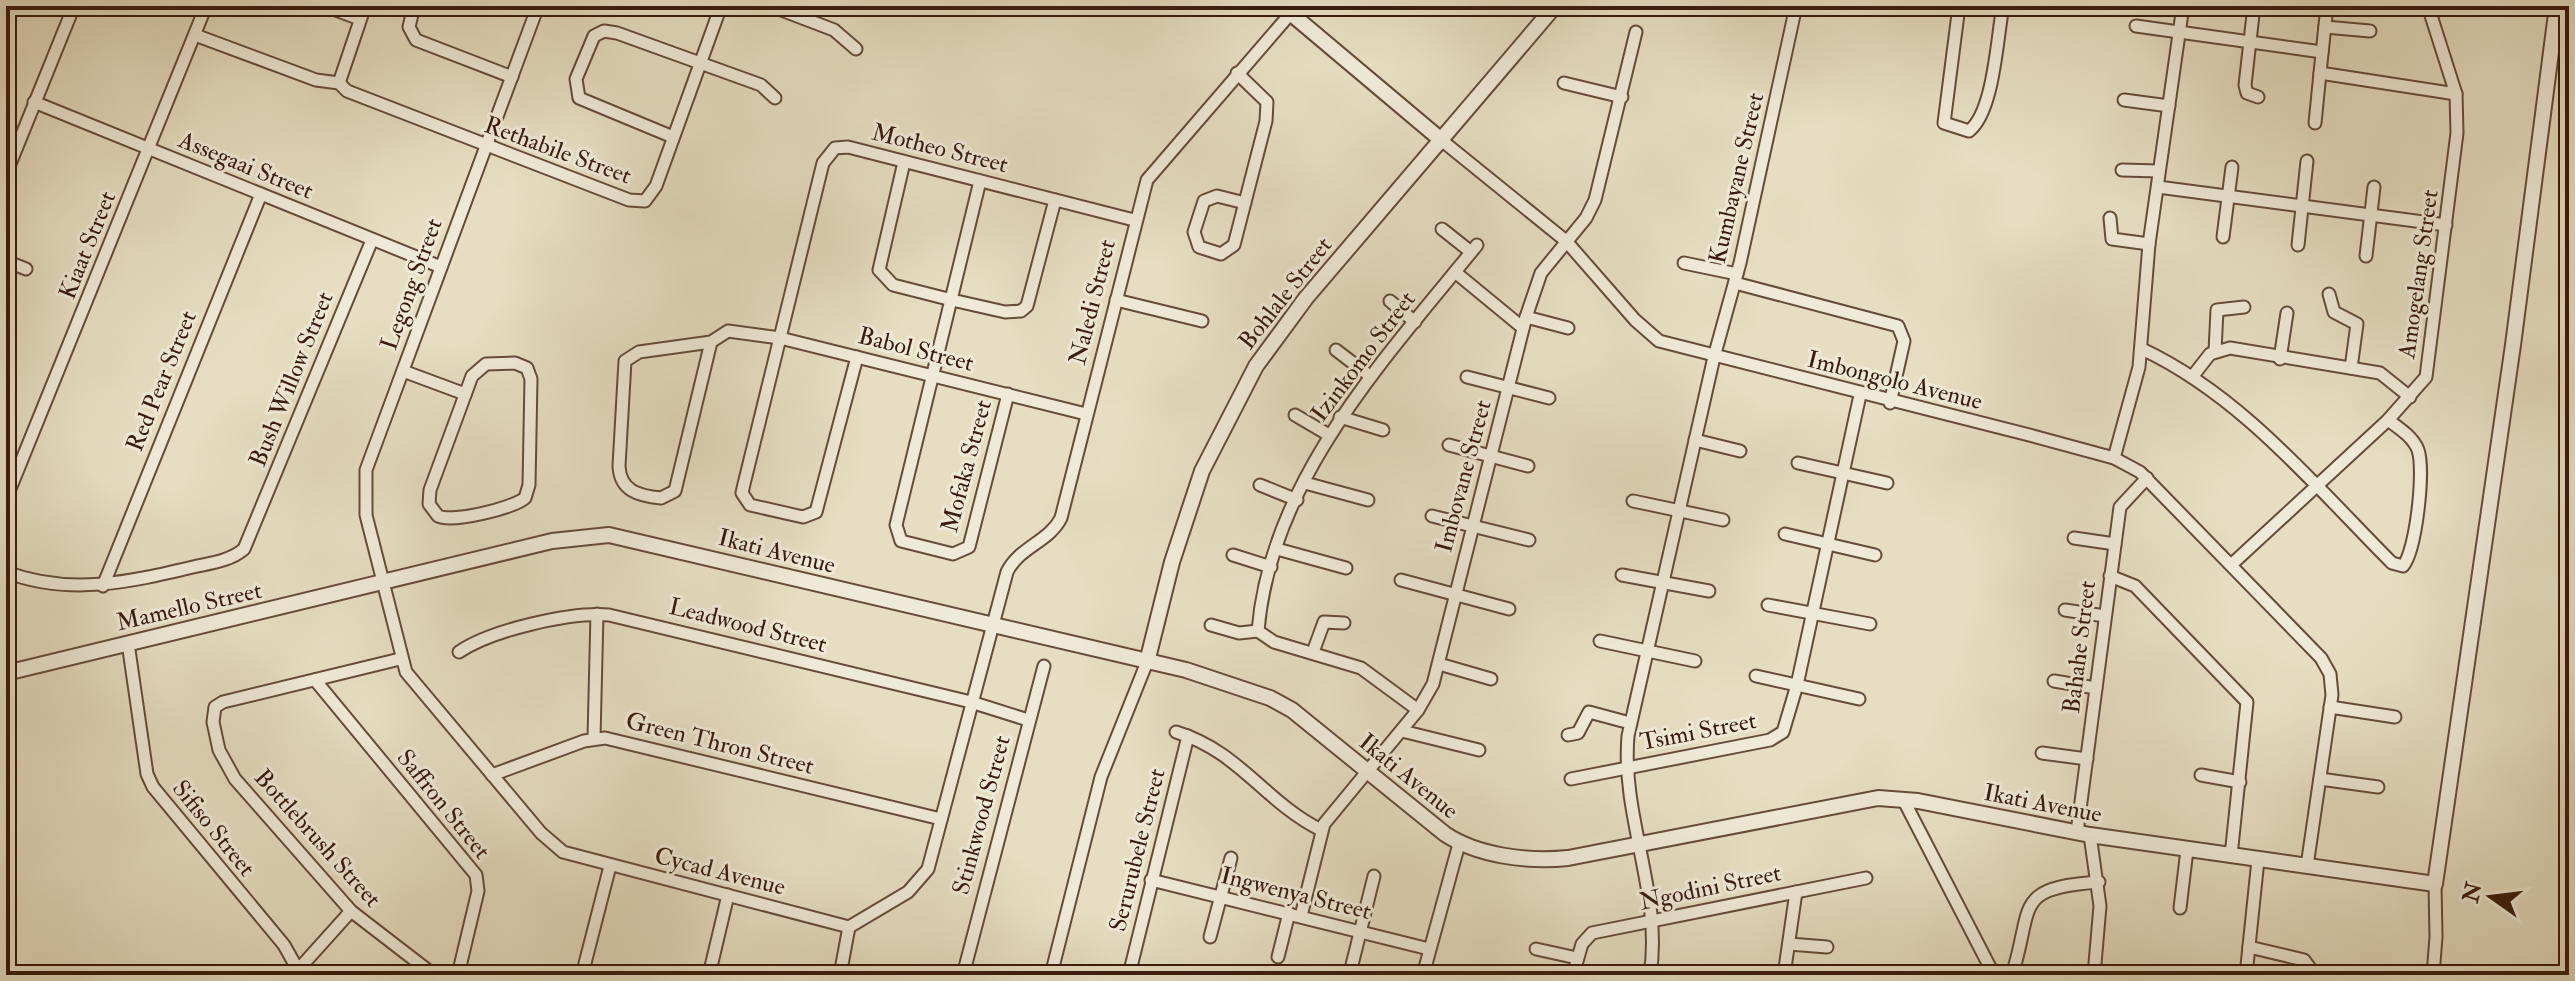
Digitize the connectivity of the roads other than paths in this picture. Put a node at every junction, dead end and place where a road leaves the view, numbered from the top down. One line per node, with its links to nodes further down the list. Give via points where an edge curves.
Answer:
1 (74, 6): 40 (street)
2 (206, 6): 25 (street, Kiaat Street)
3 (325, 6): 19 (street)
4 (365, 6): 19 (street)
5 (414, 6): 32 (street, via 409,27 416,40)
6 (538, 6): 32 (street, Legong Street)
7 (721, 6): 29 (street, Rethabile Street)
8 (771, 6): 27 (street, via 834,30)
9 (1555, 6): 44 (street, Bohlale Street)
10 (1796, 6): 77 (street, Kumbayane Street)
11 (1938, 6): 12 (street, via 1958,14 1944,121 1963,130 1974,128 1993,82)
12 (2003, 6)
13 (2183, 6): 24 (street)
14 (2254, 6): 26 (street)
15 (2327, 6): 21 (street)
16 (2428, 6): 35 (street, Amogelang Street)
17 (2557, 6): 223 (street)
18 (1287, 10): 30 (street, Naledi Street); 44 (street, Imbongolo Avenue)
19 (360, 19): 33 (street)
20 (2136, 26): 24 (street)
21 (2325, 27): 22 (street); 28 (street)
22 (2370, 31)
23 (1636, 32): 36 (street, Imbovane Street)
24 (2180, 33): 26 (street); 41 (street)
25 (195, 35): 33 (street, Rethabile Street, via 316,80); 46 (street, Kiaat Street)
26 (2250, 43): 28 (street); 37 (street, via 2246,91)
27 (856, 49)
28 (2322, 52): 31 (street)
29 (701, 62): 38 (street, via 761,85); 43 (street, Rethabile Street); 43 (street, via 604,31 591,41 576,79 576,92 584,102)
30 (1237, 73): 59 (street, via 1262,95 1268,111); 63 (street, Naledi Street, via 1153,171)
31 (2320, 73): 35 (street); 42 (street)
32 (512, 77): 45 (street, Legong Street)
33 (339, 83): 45 (street, Rethabile Street, via 347,91)
34 (1564, 83): 36 (street)
35 (2456, 94): 64 (street, Amogelang Street, via 2455,164)
36 (1622, 97): 68 (street, Imbovane Street, via 1595,200)
37 (2258, 97)
38 (775, 98)
39 (2124, 100): 41 (street)
40 (34, 102): 46 (street, Assegaai Street); 51 (street)
41 (2169, 106): 52 (street)
42 (2315, 123)
43 (673, 137): 45 (street, Rethabile Street, via 652,195 640,202)
44 (1440, 139): 68 (street, Imbongolo Avenue); 174 (street, Bohlale Street, via 1306,298 1240,394 1186,516)
45 (485, 147): 74 (street, Legong Street)
46 (149, 149): 56 (street, Assegaai Street); 128 (street, Kiaat Street)
47 (2307, 161): 60 (street)
48 (904, 162): 53 (street, Motheo Street); 79 (street, via 879,270 893,285); 88 (street, Motheo Street, via 841,146 826,156)
49 (2232, 167): 57 (street)
50 (2122, 170): 52 (street)
51 (7, 171)
52 (2159, 171): 54 (street)
53 (980, 181): 58 (street, Motheo Street); 79 (street)
54 (2158, 187): 57 (street); 69 (street)
55 (2374, 187): 61 (street)
56 (261, 194): 67 (street, Assegaai Street); 153 (street, Red Pear Street)
57 (2228, 197): 60 (street); 66 (street)
58 (1055, 200): 63 (street, Motheo Street); 79 (street, via 1027,306 1005,312)
59 (1245, 203): 59 (street, via 1230,250 1221,254 1199,247 1194,232 1204,201 1217,196)
60 (2302, 207): 61 (street); 70 (street)
61 (2370, 216): 64 (street); 71 (street)
62 (2110, 218): 69 (street, via 2112,239)
63 (1134, 220): 80 (street, Naledi Street)
64 (2446, 225): 106 (street, Amogelang Street, via 2429,368)
65 (1442, 229): 76 (street, Izinkomo Street, via 1474,248)
66 (2223, 237)
67 (372, 240): 74 (street, Assegaai Street); 153 (street, Bush Willow Street, via 244,549 227,559)
68 (1566, 241): 86 (street, Imbovane Street, via 1541,273); 94 (street, Imbongolo Avenue, via 1650,336)
69 (2149, 244): 90 (street)
70 (2298, 245)
71 (2366, 256)
72 (6, 261): 75 (street)
73 (1684, 263): 77 (street)
74 (441, 267): 97 (street, Legong Street)
75 (26, 269)
76 (1455, 272): 85 (street, Izinkomo Street); 86 (street)
77 (1736, 278): 94 (street, Kumbayane Street); 108 (street, via 1898,326 1904,341)
78 (2329, 294): 96 (street, via 2334,312 2357,324)
79 (952, 300): 98 (street)
80 (1116, 300): 84 (street); 109 (street, Naledi Street)
81 (1390, 301): 85 (street)
82 (2244, 307): 92 (street, via 2217,310)
83 (2287, 313): 95 (street)
84 (1202, 321)
85 (1415, 322): 99 (street, Izinkomo Street)
86 (1524, 323): 87 (street); 102 (street, Imbovane Street)
87 (1568, 328)
88 (780, 338): 89 (street, Babol Street, via 735,330); 93 (street, Babol Street); 93 (street, Motheo Street, via 744,484 745,500 758,508 803,517 816,512)
89 (711, 342): 89 (street, via 675,491 661,498 628,489 619,466 625,361 639,352)
90 (2142, 349): 101 (street); 119 (street)
91 (1336, 350): 99 (street)
92 (2215, 351): 95 (street, via 2230,348); 101 (street)
93 (857, 357): 98 (street, Babol Street)
94 (1714, 357): 105 (street, Imbongolo Avenue); 115 (street, Kumbayane Street)
95 (2280, 359): 96 (street)
96 (2351, 368): 106 (street, via 2386,375)
97 (403, 371): 103 (street); 152 (street, Legong Street, via 365,480 366,515)
98 (932, 376): 104 (street, Babol Street); 104 (street, Mofaka Street, via 896,525 897,537 908,545 953,554 969,547)
99 (1370, 376): 111 (street, Izinkomo Street)
100 (1467, 377): 102 (street)
101 (2192, 377): 126 (street)
102 (1510, 387): 107 (street); 118 (street, Imbovane Street)
103 (465, 394): 103 (street, via 481,366 515,363 527,368 529,485 521,502 443,519 433,511 429,496)
104 (1008, 394): 109 (street, Babol Street)
105 (1860, 395): 108 (street, Imbongolo Avenue); 122 (street, Tsimi Street)
106 (2410, 397): 112 (street, Amogelang Street)
107 (1549, 398)
108 (1890, 403): 119 (street, Imbongolo Avenue)
109 (1086, 414): 165 (street, Naledi Street, via 1061,518 1011,562)
110 (1295, 415): 114 (street)
111 (1340, 417): 113 (street); 114 (street, Izinkomo Street)
112 (2388, 420): 126 (street, Amogelang Street); 126 (street, via 2413,441 2419,454 2416,521 2405,564 2392,563)
113 (1383, 430)
114 (1329, 435): 124 (street, Izinkomo Street)
115 (1695, 440): 117 (street); 132 (street, Kumbayane Street)
116 (1449, 445): 118 (street)
117 (1740, 451)
118 (1491, 457): 121 (street); 135 (street, Imbovane Street)
119 (2114, 458): 123 (street, Imbongolo Avenue)
120 (1798, 463): 122 (street)
121 (1528, 466)
122 (1843, 474): 125 (street); 140 (street, Tsimi Street)
123 (2147, 478): 139 (street, Bahahe Street, via 2120,507); 144 (street, Imbongolo Avenue)
124 (1305, 483): 129 (street, Izinkomo Street); 130 (street)
125 (1887, 483)
126 (2317, 484): 144 (street, Amogelang Street)
127 (1260, 485): 129 (street)
128 (6, 499)
129 (1297, 500): 141 (street, Izinkomo Street)
130 (1368, 500)
131 (1633, 501): 132 (street)
132 (1678, 510): 134 (street); 151 (street, Kumbayane Street)
133 (1432, 516): 135 (street)
134 (1723, 520)
135 (1473, 525): 138 (street); 155 (street, Imbovane Street)
136 (1785, 534): 140 (street)
137 (2074, 538): 139 (street)
138 (1529, 540)
139 (2115, 544): 149 (street, Bahahe Street)
140 (1827, 545): 143 (street); 160 (street, Tsimi Street)
141 (1277, 549): 145 (street, Izinkomo Street); 146 (street)
142 (1233, 555): 145 (street)
143 (1875, 555)
144 (2231, 565): 186 (street, Imbongolo Avenue, via 2327,666)
145 (1271, 567): 166 (street, Izinkomo Street)
146 (1346, 568)
147 (6, 572): 153 (street, via 43,582)
148 (1622, 575): 151 (street)
149 (2110, 576): 161 (street, Bahahe Street); 205 (street, via 2135,586 2245,698)
150 (1401, 580): 155 (street)
151 (1662, 582): 154 (street); 171 (street, Kumbayane Street)
152 (382, 583): 165 (street, Ikati Avenue, via 565,538 609,535); 168 (street, Mamello Street); 172 (street, Cycad Avenue)
153 (103, 586)
154 (1709, 591)
155 (1454, 595): 157 (street); 175 (street, Imbovane Street)
156 (1768, 605): 160 (street)
157 (1509, 609)
158 (2065, 610): 161 (street)
159 (597, 614): 169 (street, Leadwood Street, via 493,636); 185 (street, Leadwood Street); 195 (street)
160 (1812, 614): 163 (street); 182 (street, Tsimi Street)
161 (2105, 616): 183 (street, Bahahe Street)
162 (1344, 623): 170 (street, via 1324,622)
163 (1870, 624)
164 (1211, 625): 166 (street, via 1239,633)
165 (992, 627): 174 (street, Ikati Avenue); 185 (street)
166 (1258, 631): 170 (street, via 1274,642)
167 (1600, 641): 171 (street)
168 (128, 643): 177 (street, Mamello Street); 241 (street, Sifiso Street, via 153,787 275,934)
169 (459, 652)
170 (1313, 652): 187 (street, via 1361,668)
171 (1646, 652): 173 (street); 190 (street, Kumbayane Street)
172 (400, 659): 180 (street); 201 (street, Cycad Avenue, via 420,692)
173 (1695, 661)
174 (1147, 662): 200 (street, Ikati Avenue, via 1282,703); 250 (street, via 1101,777)
175 (1439, 664): 179 (street); 187 (street, Imbovane Street)
176 (1044, 666): 189 (street, Stinkwood Street)
177 (6, 673)
178 (1756, 676): 182 (street, Tsimi Street)
179 (1491, 679)
180 (315, 680): 228 (street, Bottlebrush Street, via 219,703 213,722 227,767); 245 (street, Saffron Street, via 476,875 476,900)
181 (2054, 681): 183 (street)
182 (1797, 685): 184 (street, Tsimi Street); 199 (street, Tsimi Street, via 1787,725 1778,737)
183 (2096, 688): 198 (street, Bahahe Street)
184 (1859, 699)
185 (971, 702): 189 (street, Leadwood Street); 208 (street)
186 (2330, 707): 188 (street); 204 (street, Imbongolo Avenue)
187 (1418, 710): 191 (street, Imbovane Street)
188 (2395, 717)
189 (1028, 720): 249 (street, Stinkwood Street)
190 (1630, 723): 193 (street, via 1589,712 1578,733); 199 (street, Kumbayane Street)
191 (1402, 731): 196 (street); 200 (street, Imbovane Street)
192 (1176, 732): 194 (street)
193 (1568, 735)
194 (1188, 736): 209 (street, via 1224,753); 221 (street, Serurubele Street)
195 (594, 738): 201 (street, Green Thron Street); 208 (street, Green Thron Street)
196 (1479, 750)
197 (2042, 753): 198 (street)
198 (2087, 759): 210 (street, Bahahe Street)
199 (1626, 767): 203 (street, Tsimi Street); 212 (street, Kumbayane Street)
200 (1368, 772): 209 (street, Imbovane Street); 211 (street, Ikati Avenue)
201 (492, 775): 217 (street, Cycad Avenue, via 556,847)
202 (2201, 775): 205 (street)
203 (1571, 779)
204 (2320, 779): 206 (street); 218 (street, Imbongolo Avenue)
205 (2240, 782): 214 (street)
206 (2378, 787)
207 (1903, 799): 210 (street, Ikati Avenue); 212 (street, Ikati Avenue, via 1860,799); 256 (street)
208 (941, 819): 231 (street, via 923,878)
209 (1321, 830): 229 (street, Imbovane Street)
210 (2084, 834): 213 (street, Ikati Avenue); 222 (street, Bahahe Street)
211 (1459, 844): 212 (street, Ikati Avenue, via 1549,860); 237 (street)
212 (1637, 844): 230 (street, Kumbayane Street)
213 (2187, 850): 214 (street, Ikati Avenue); 227 (street)
214 (2231, 856): 216 (street, Ikati Avenue)
215 (1231, 858): 226 (street)
216 (2258, 860): 218 (street, Ikati Avenue); 236 (street)
217 (610, 866): 225 (street, Cycad Avenue); 246 (street)
218 (2307, 866): 223 (street, Ikati Avenue)
219 (1374, 876): 232 (street)
220 (1866, 878): 224 (street, Ngodini Street)
221 (1151, 880): 226 (street, Ingwenya Street); 251 (street, Serurubele Street)
222 (2099, 882): 243 (street, Bahahe Street); 257 (street, via 2056,885 2040,893 2025,918)
223 (2435, 884): 261 (street)
224 (1796, 892): 230 (street, Ngodini Street); 234 (street)
225 (728, 895): 231 (street, Cycad Avenue); 247 (street)
226 (1221, 897): 229 (street, Ingwenya Street); 233 (street)
227 (2180, 908)
228 (351, 911): 241 (street); 244 (street, Bottlebrush Street)
229 (1295, 914): 232 (street, Ingwenya Street); 239 (street, Imbovane Street)
230 (1653, 923): 240 (street, Ngodini Street, via 1592,933); 254 (street, Kumbayane Street)
231 (849, 927): 248 (street)
232 (1361, 932): 237 (street, Ingwenya Street); 242 (street)
233 (1210, 937)
234 (1789, 944): 235 (street); 255 (street)
235 (1827, 947)
236 (2249, 947): 259 (street); 260 (street, via 2304,960)
237 (1429, 949): 252 (street)
238 (1536, 949): 240 (street)
239 (1278, 957)
240 (1577, 958): 253 (street)
241 (296, 972)
242 (1350, 973)
243 (2094, 973): 258 (street)
244 (434, 975)
245 (458, 975)
246 (582, 975)
247 (709, 975)
248 (840, 975)
249 (963, 975)
250 (1051, 975)
251 (1129, 975)
252 (1423, 975)
253 (1573, 975)
254 (1650, 975)
255 (1784, 975)
256 (1994, 975)
257 (2012, 975)
258 (2122, 975)
259 (2246, 975)
260 (2315, 975)
261 (2433, 975)

